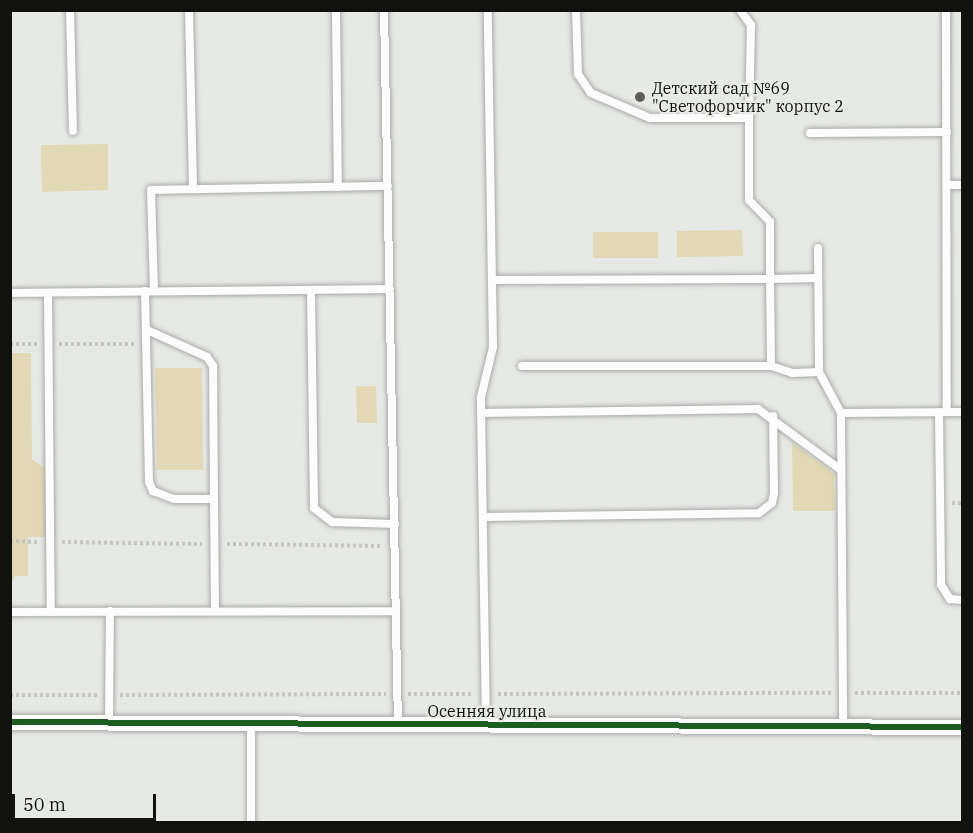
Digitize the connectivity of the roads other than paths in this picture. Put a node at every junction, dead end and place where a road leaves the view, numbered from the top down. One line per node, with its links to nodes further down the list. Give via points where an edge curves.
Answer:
1 (70, 10): 10 (lane)
2 (189, 10): 17 (lane)
3 (336, 10): 16 (lane)
4 (384, 10): 15 (lane)
5 (488, 10): 21 (lane)
6 (576, 10): 9 (lane, via 578,74 591,93 650,118)
7 (740, 10): 9 (lane, via 751,25)
8 (946, 10): 11 (lane)
9 (749, 118): 20 (lane, via 749,200 750,206 770,222)
10 (73, 131)
11 (947, 132): 12 (lane); 14 (lane)
12 (810, 133)
13 (963, 184): 14 (lane)
14 (947, 185): 31 (lane)
15 (388, 186): 16 (lane); 22 (lane)
16 (338, 187): 17 (lane)
17 (193, 189): 24 (lane, via 151,190)
18 (818, 248): 19 (lane)
19 (818, 278): 20 (lane); 30 (lane)
20 (770, 279): 21 (lane); 29 (lane)
21 (492, 280): 33 (lane, via 494,347)
22 (390, 289): 23 (lane); 39 (lane)
23 (311, 290): 24 (lane); 39 (lane, via 314,508 321,518 332,522)
24 (150, 291): 25 (lane); 27 (lane)
25 (48, 292): 26 (lane); 45 (lane)
26 (10, 293)
27 (147, 330): 37 (lane, via 207,357 213,366); 37 (lane, via 149,482 153,491 168,497)
28 (522, 366): 29 (lane)
29 (771, 366): 30 (lane, via 792,373)
30 (819, 372): 34 (lane)
31 (943, 412): 32 (lane); 34 (lane); 40 (lane, via 941,585 950,599)
32 (963, 412)
33 (481, 413): 35 (lane, via 759,409); 38 (lane)
34 (841, 413): 36 (lane)
35 (773, 416): 36 (lane); 38 (lane, via 774,493 772,502 759,513)
36 (841, 470): 51 (lane)
37 (214, 499): 42 (lane)
38 (483, 517): 50 (lane)
39 (395, 524): 43 (lane)
40 (963, 600)
41 (110, 611): 42 (lane); 45 (lane); 47 (lane)
42 (215, 611): 43 (lane)
43 (396, 611): 49 (lane)
44 (10, 612): 45 (lane)
45 (51, 612)
46 (10, 722): 47 (street, Осенняя улица)
47 (109, 722): 48 (street, Осенняя улица)
48 (251, 723): 49 (street, Осенняя улица); 53 (lane)
49 (398, 724): 50 (street, Осенняя улица)
50 (486, 724): 51 (street, Осенняя улица)
51 (843, 726): 52 (street, Осенняя улица)
52 (963, 727)
53 (251, 822)

